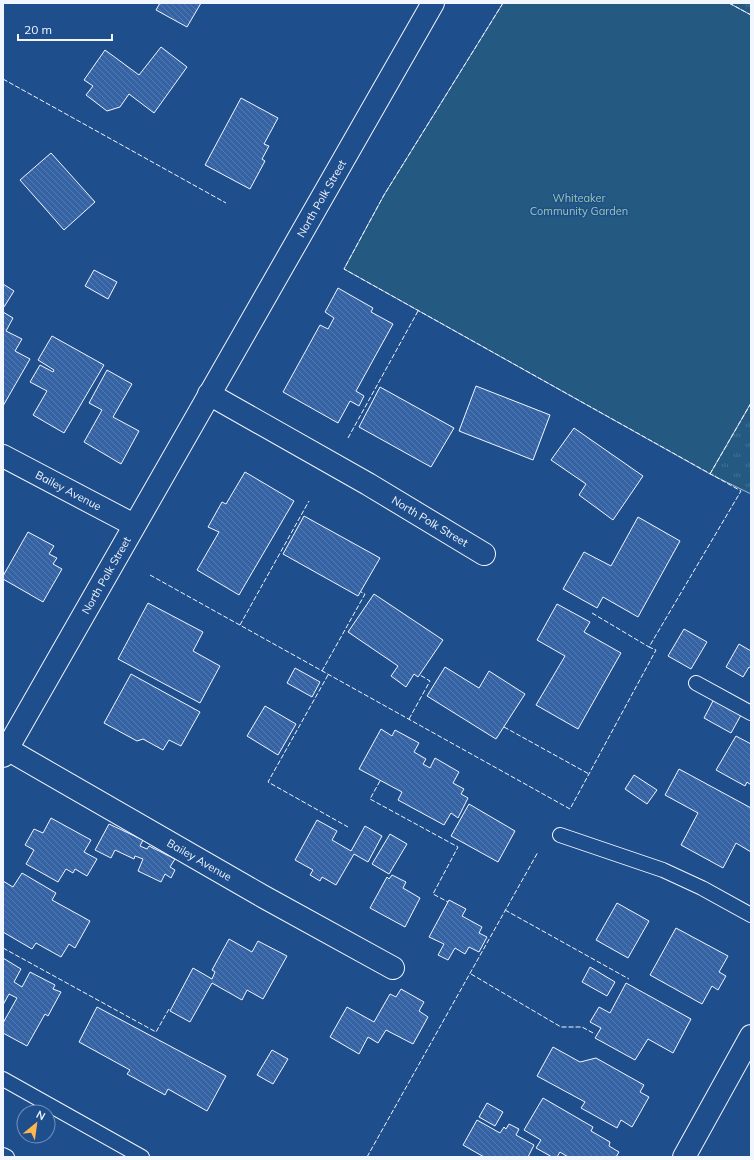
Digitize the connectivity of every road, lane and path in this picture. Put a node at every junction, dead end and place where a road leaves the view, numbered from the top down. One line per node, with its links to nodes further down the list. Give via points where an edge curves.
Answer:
1 (433, 3): 2 (street, North Polk Street)
2 (209, 394): 4 (street, North Polk Street); 5 (street, North Polk Street, via 368,484)
3 (3, 456): 4 (street, Bailey Avenue)
4 (134, 525): 8 (street, North Polk Street)
5 (484, 554)
6 (696, 683): 7 (lane)
7 (751, 713)
8 (5, 752): 11 (street, Bailey Avenue)
9 (560, 835): 10 (lane, via 663,870)
10 (751, 915)
11 (393, 968)
12 (751, 1036): 17 (street)
13 (3, 1079): 16 (lane)
14 (3, 1155): 15 (lane)
15 (7, 1157)
16 (142, 1157)
17 (684, 1157)

